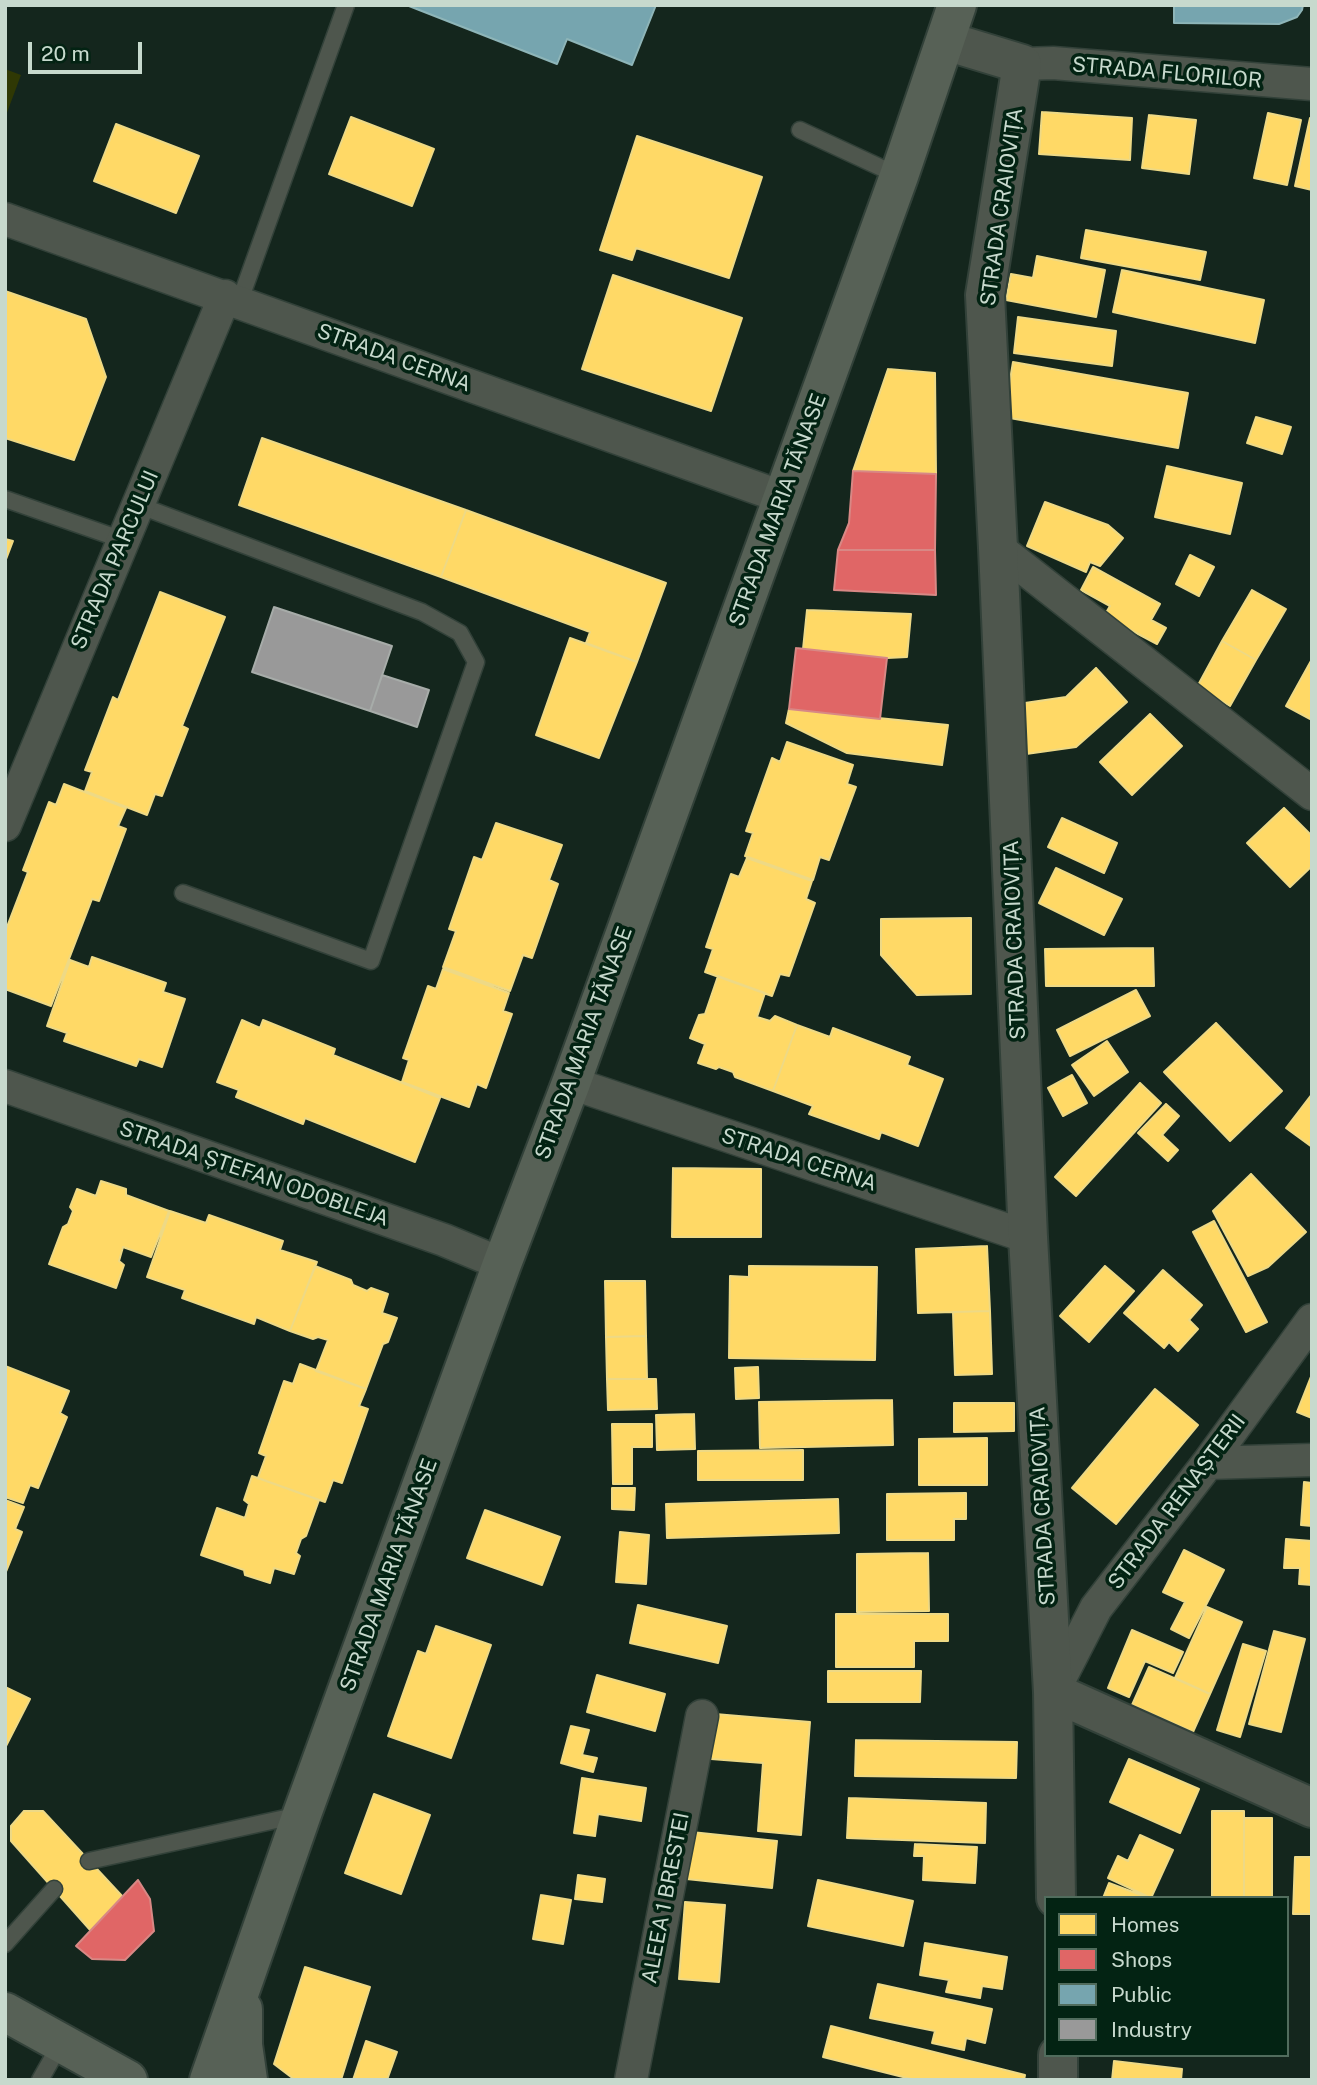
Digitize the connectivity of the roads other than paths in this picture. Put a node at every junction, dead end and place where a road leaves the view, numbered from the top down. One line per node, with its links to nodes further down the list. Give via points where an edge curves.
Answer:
1 (346, 5): 9 (lane)
2 (957, 5): 3 (main road, STRADA MARIA TĂNASE)
3 (946, 41): 4 (street); 7 (main road, STRADA MARIA TĂNASE)
4 (1022, 64): 5 (street, STRADA FLORILOR); 14 (street, STRADA CRAIOVIȚA, via 985,295)
5 (1312, 84)
6 (800, 130): 7 (lane)
7 (899, 176): 10 (main road, STRADA MARIA TĂNASE)
8 (5, 219): 9 (street, STRADA CERNA)
9 (232, 299): 10 (street, STRADA CERNA); 12 (street, STRADA PARCULUI)
10 (782, 497): 18 (main road, STRADA MARIA TĂNASE)
11 (5, 499): 13 (lane)
12 (138, 505): 13 (street, STRADA PARCULUI); 17 (lane, via 422,612 460,633 476,662 371,961)
13 (123, 540): 16 (street, STRADA PARCULUI)
14 (998, 548): 15 (street); 20 (street, STRADA CRAIOVIȚA)
15 (1312, 794)
16 (5, 825)
17 (183, 893)
18 (571, 1083): 20 (street, STRADA CERNA); 21 (main road, STRADA MARIA TĂNASE)
19 (7, 1092): 21 (street, STRADA ȘTEFAN ODOBLEJA, via 444,1240)
20 (1028, 1237): 25 (street, STRADA CRAIOVIȚA)
21 (502, 1264): 28 (main road, STRADA MARIA TĂNASE)
22 (1312, 1320): 24 (street, STRADA RENAȘTERII)
23 (1312, 1460): 24 (street)
24 (1208, 1463): 25 (street, STRADA RENAȘTERII, via 1096,1608)
25 (1054, 1692): 27 (street); 31 (street, STRADA CRAIOVIȚA)
26 (702, 1716): 41 (street, ALEEA 1 BRESTEI)
27 (1312, 1808)
28 (302, 1814): 29 (lane); 33 (main road, STRADA MARIA TĂNASE)
29 (89, 1861)
30 (54, 1889): 32 (lane)
31 (1056, 1896)
32 (5, 1944)
33 (243, 1982): 39 (main road, STRADA MARIA TĂNASE); 40 (main road)
34 (5, 2012): 35 (main road)
35 (61, 2043): 37 (lane); 38 (main road)
36 (1058, 2057): 42 (street)
37 (40, 2080)
38 (128, 2080)
39 (209, 2080)
40 (248, 2080)
41 (631, 2080)
42 (1058, 2080)

